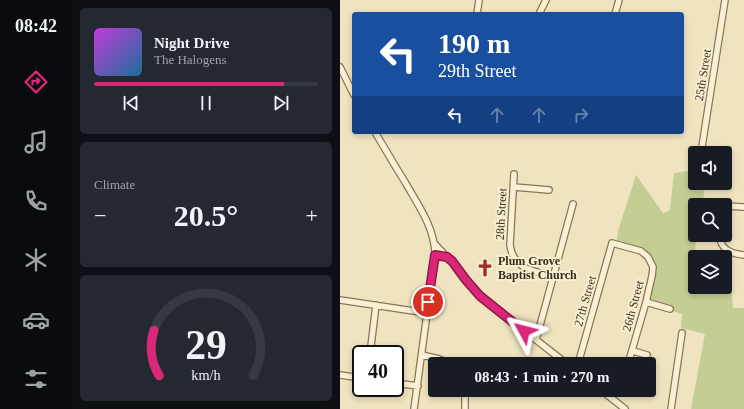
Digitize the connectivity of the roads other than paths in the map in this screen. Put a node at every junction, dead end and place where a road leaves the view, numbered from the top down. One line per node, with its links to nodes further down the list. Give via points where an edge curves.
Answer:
1 (479, 0): 5 (street)
2 (546, 0): 6 (street)
3 (619, 0): 7 (street)
4 (725, 0): 11 (street, 25th Street)
5 (478, 12)
6 (540, 12)
7 (616, 12)
8 (340, 67): 9 (street)
9 (352, 91)
10 (376, 134): 19 (street, via 426,219)
11 (702, 146)
12 (514, 174): 13 (street, 28th Street)
13 (514, 187): 14 (street); 24 (street, 28th Street, via 510,245 514,260 522,266)
14 (549, 190)
15 (573, 204): 24 (street)
16 (732, 206): 17 (street)
17 (744, 207)
18 (721, 242): 22 (street, via 730,253)
19 (434, 243): 21 (street); 23 (street)
20 (612, 243): 26 (street, 26th Street, via 641,251 648,257 653,266); 38 (street, 27th Street)
21 (435, 255): 23 (street); 29 (street)
22 (744, 255)
23 (447, 257): 31 (street, via 480,296)
24 (553, 276): 31 (street)
25 (340, 300): 27 (street)
26 (646, 302): 28 (street); 33 (street, 26th Street)
27 (376, 305): 29 (street); 32 (street)
28 (670, 309)
29 (427, 314): 34 (street)
30 (682, 333): 49 (street)
31 (536, 340): 37 (street)
32 (371, 345)
33 (633, 351): 35 (street, 26th Street); 39 (street, 26th Street)
34 (422, 355): 36 (street); 43 (street)
35 (647, 355)
36 (431, 357)
37 (558, 357)
38 (580, 357)
39 (631, 357)
40 (340, 375): 41 (street)
41 (352, 377)
42 (404, 384): 43 (street)
43 (418, 386): 46 (street)
44 (465, 397): 47 (street)
45 (613, 397): 48 (street)
46 (414, 409)
47 (465, 409)
48 (625, 409)
49 (671, 409)

